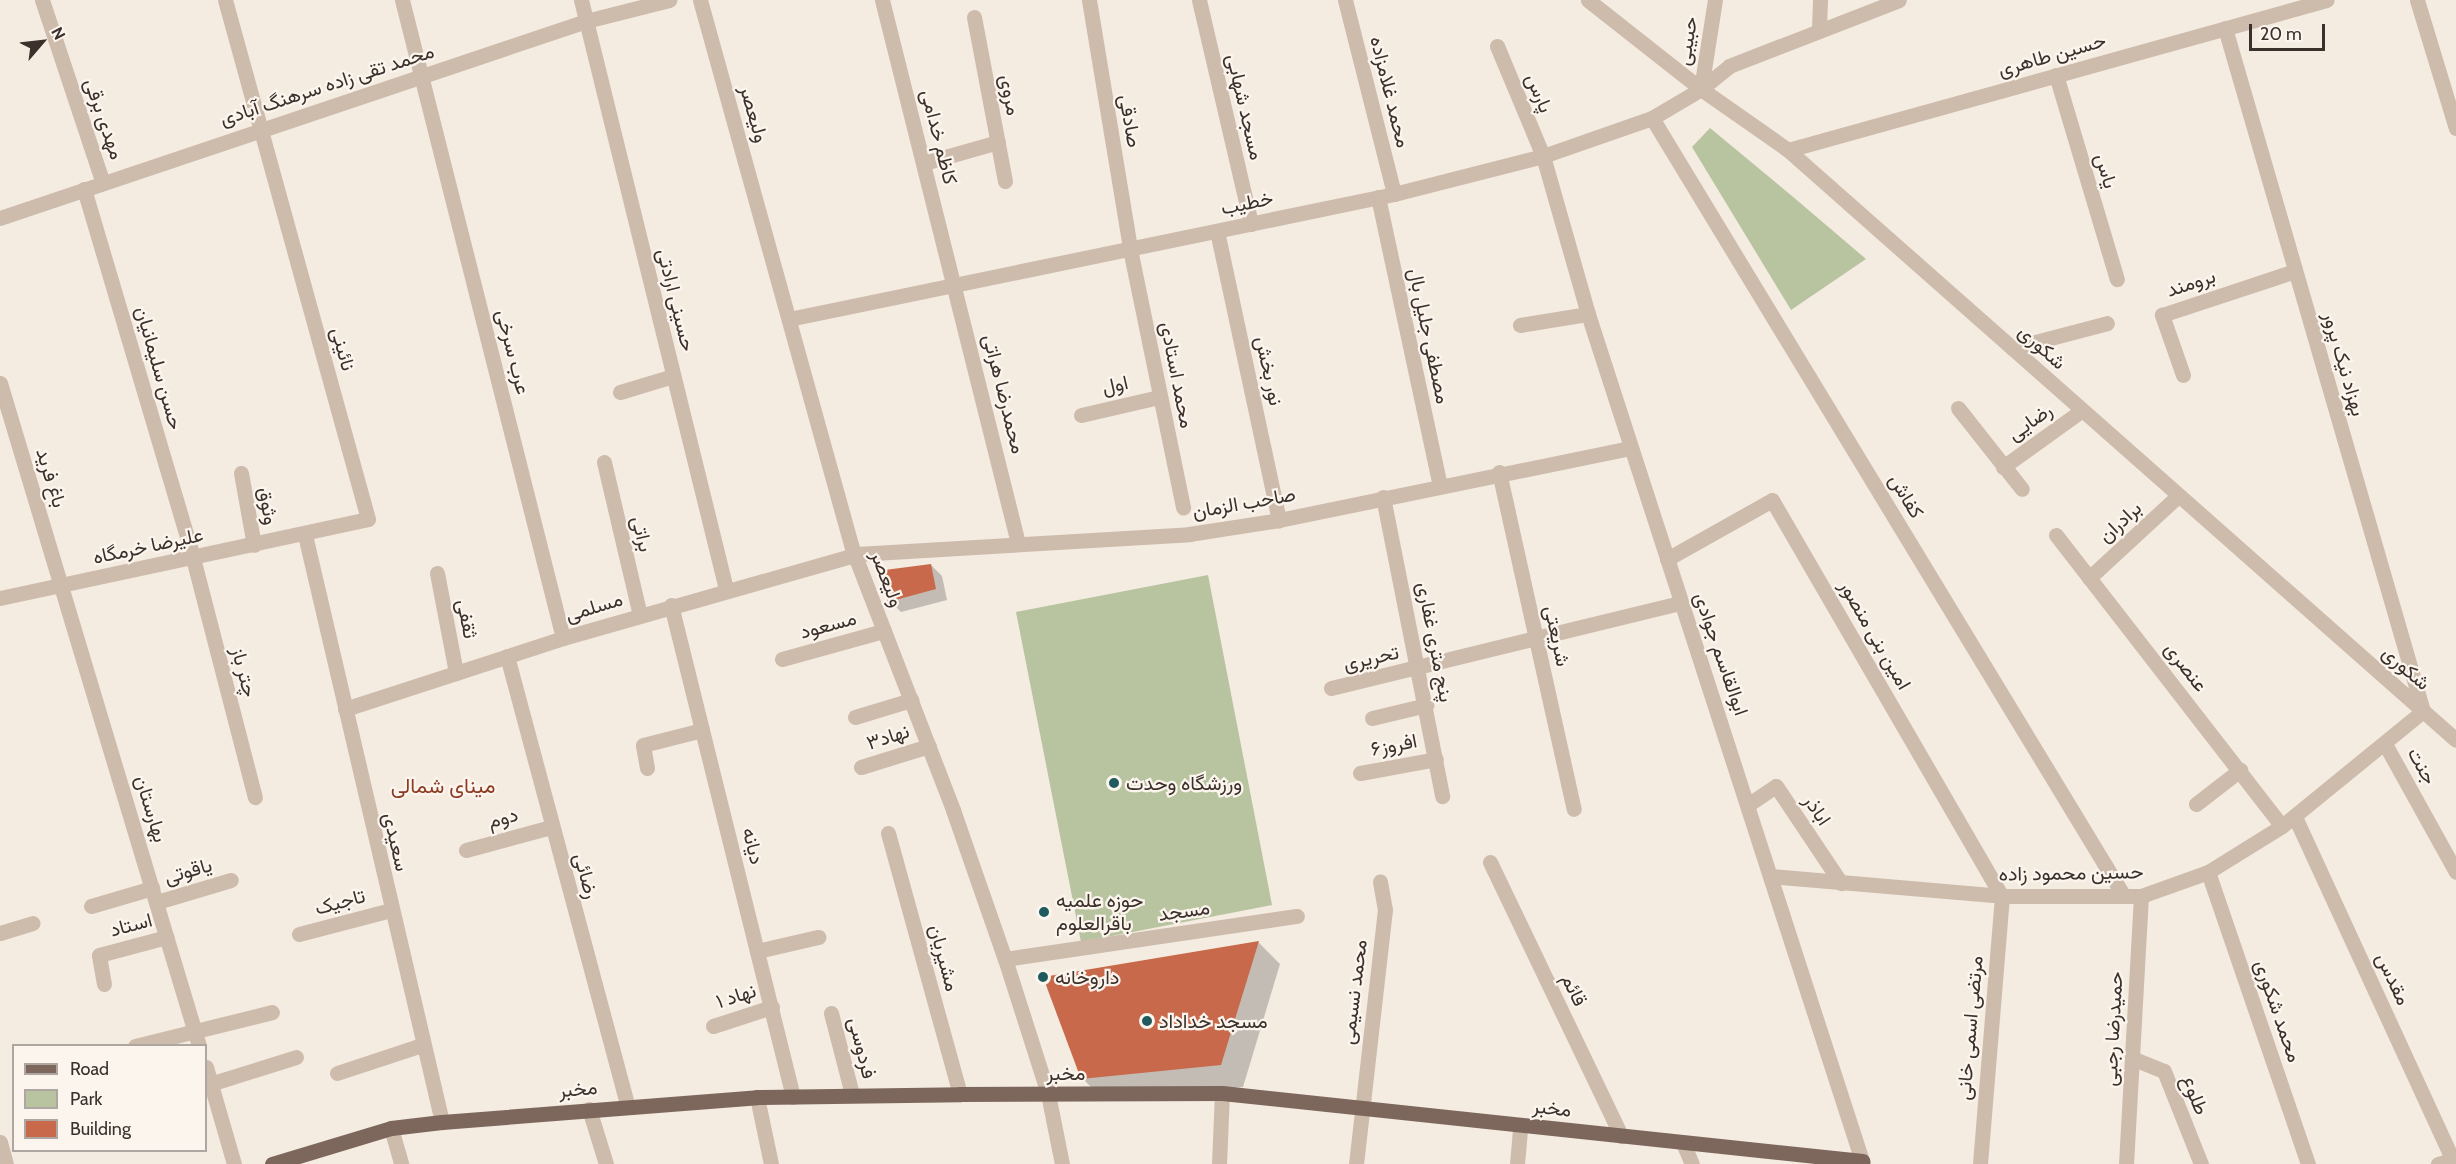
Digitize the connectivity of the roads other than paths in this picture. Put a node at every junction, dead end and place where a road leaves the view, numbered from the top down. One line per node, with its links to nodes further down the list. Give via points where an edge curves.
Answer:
1 (42, 0): 33 (street, مهدی برقی)
2 (225, 0): 26 (street)
3 (402, 0): 23 (street, عرب سرخی)
4 (581, 0): 18 (street, حسینی ارادتی)
5 (669, 0): 18 (street, محمد تقی زاده سرهنگ آبادی)
6 (700, 0): 45 (street, ولیعصر)
7 (882, 0): 31 (street, کاظم خدامی)
8 (1089, 0): 40 (street, صادقی)
9 (1198, 0): 38 (street, مسجد شهابی)
10 (1345, 0): 35 (street, محمد غلامزاده)
11 (1588, 0): 24 (street, شکوری)
12 (1714, 0): 24 (street, حبیبی)
13 (1820, 0): 20 (street)
14 (1899, 0): 20 (street, خطیب)
15 (2328, 0): 19 (street, حسین طاهری)
16 (2417, 0): 27 (street)
17 (974, 17): 28 (street, مروی)
18 (586, 21): 23 (street, محمد تقی زاده سرهنگ آبادی); 50 (street, حسینی ارادتی)
19 (2225, 28): 22 (street, حسین طاهری); 41 (street, بهزاد نیک پرور)
20 (1819, 29): 24 (street, خطیب, via 1729,66)
21 (1497, 46): 30 (street, پارس)
22 (2056, 75): 29 (street, حسین طاهری); 42 (street, یاس)
23 (422, 76): 26 (street, محمد تقی زاده سرهنگ آبادی); 84 (street, عرب سرخی)
24 (1701, 89): 25 (street, خطیب); 29 (street, شکوری)
25 (1652, 118): 30 (street, خطیب); 125 (street, کفاش)
26 (261, 128): 33 (street, محمد تقی زاده سرهنگ آبادی); 68 (street, نائینی, via 368,519)
27 (2456, 128)
28 (998, 142): 31 (street); 32 (street, مروی)
29 (1788, 150): 48 (street, شکوری)
30 (1543, 156): 35 (street, خطیب); 44 (street, ابوالقاسم جوادی)
31 (924, 163): 43 (street, کاظم خدامی)
32 (1005, 182)
33 (103, 183): 34 (street, محمد تقی زاده سرهنگ آبادی)
34 (84, 189): 37 (street, محمد تقی زاده سرهنگ آبادی); 73 (street, حسن سلیمانیان)
35 (1394, 194): 36 (street, خطیب)
36 (1378, 197): 38 (street, خطیب); 62 (street, مصطفی جلیل بال)
37 (0, 219)
38 (1251, 224): 39 (street, خطیب)
39 (1217, 231): 40 (street, خطیب); 67 (street, نور بخش)
40 (1130, 249): 43 (street, خطیب); 53 (street, محمد استادی)
41 (2295, 272): 49 (street, برومند, via 2162,315); 94 (street, بهزاد نیک پرور)
42 (2117, 279)
43 (955, 285): 45 (street, خطیب); 70 (street, محمدرضا هراتی)
44 (1588, 314): 47 (street); 57 (street, ابوالقاسم جوادی)
45 (789, 319): 72 (street, ولیعصر)
46 (2107, 322): 48 (street)
47 (1520, 325)
48 (2012, 348): 55 (street, شکوری)
49 (2183, 375)
50 (673, 376): 52 (street); 78 (street, حسینی ارادتی)
51 (0, 383): 77 (street, باغ فرید)
52 (620, 392)
53 (1159, 397): 56 (street, اول); 66 (street, محمد استادی)
54 (1958, 408): 59 (street, رضایی)
55 (2081, 411): 59 (street, رضایی); 64 (street, شکوری)
56 (1081, 415)
57 (1631, 448): 60 (street, صاحب الزمان); 74 (street, ابوالقاسم جوادی)
58 (604, 462): 82 (street, براتی)
59 (2003, 467): 63 (street, رضایی)
60 (1499, 472): 62 (street, صاحب الزمان); 85 (street, شریعتی)
61 (241, 473): 71 (street, وثوق)
62 (1440, 485): 65 (street, صاحب الزمان)
63 (2022, 489)
64 (2178, 496): 76 (street, برادران); 94 (street, شکوری)
65 (1383, 497): 67 (street, صاحب الزمان); 88 (street, پنج متری غفاری)
66 (1183, 508)
67 (1279, 520): 70 (street, صاحب الزمان, via 1189,534)
68 (305, 535): 71 (street, علیرضا خرمگاه); 93 (street, سعیدی)
69 (2056, 535): 76 (street, عنصری)
70 (1018, 543): 72 (street, صاحب الزمان)
71 (254, 545): 73 (street, علیرضا خرمگاه)
72 (857, 554): 78 (street, مسلمی); 83 (street, ولیعصر)
73 (193, 558): 77 (street, علیرضا خرمگاه); 106 (street, چتر باز)
74 (1667, 559): 80 (street, ابوالقاسم جوادی); 124 (street, امین بنی منصور, via 1772,500)
75 (437, 573): 89 (street, ثقفی)
76 (2090, 578): 104 (street, عنصری)
77 (62, 585): 79 (street, علیرضا خرمگاه); 123 (street, بهارستان)
78 (726, 589): 81 (street, مسلمی)
79 (0, 598)
80 (1681, 603): 85 (street, تحریری); 108 (street, ابوالقاسم جوادی)
81 (671, 605): 82 (street, مسلمی); 97 (street, دیانه)
82 (639, 615): 84 (street, مسلمی)
83 (884, 631): 87 (street, مسعود); 91 (street, ولیعصر)
84 (563, 638): 86 (street, مسلمی)
85 (1536, 640): 88 (street, تحریری); 110 (street, شریعتی)
86 (507, 656): 89 (street, مسلمی); 113 (street, رضائی)
87 (782, 659)
88 (1420, 668): 90 (street, تحریری); 92 (street, پنج متری غفاری)
89 (456, 673): 93 (street, مسلمی)
90 (1331, 688)
91 (911, 700): 95 (street); 100 (street, ولیعصر)
92 (1426, 705): 96 (street); 101 (street, پنج متری غفاری)
93 (345, 709): 128 (street, سعیدی)
94 (2423, 711): 98 (street, شکوری); 99 (street, حسین محمود زاده)
95 (855, 717)
96 (1372, 718)
97 (702, 730): 103 (street, via 643,745); 135 (street, دیانه)
98 (2456, 740)
99 (2385, 744): 111 (street, حسین محمود زاده); 117 (street, جنت)
100 (929, 746): 102 (street, نهاد۳); 136 (street, ولیعصر)
101 (1436, 759): 105 (street, افروز۶); 107 (street, پنج متری غفاری)
102 (861, 767)
103 (647, 768)
104 (2240, 770): 109 (street); 112 (street, عنصری)
105 (1360, 773)
106 (255, 796)
107 (1442, 796)
108 (1749, 804): 119 (street, ابوالقاسم جوادی); 122 (street, اباذر, via 1776,786)
109 (2196, 804)
110 (1574, 809)
111 (2295, 817): 112 (street, حسین محمود زاده); 166 (street, مقدس)
112 (2282, 826): 118 (street, حسین محمود زاده)
113 (551, 827): 115 (street, دوم); 157 (street, رضائی)
114 (888, 833): 152 (street, مشیریان)
115 (466, 850)
116 (1490, 862): 163 (street, قائم)
117 (2454, 863)
118 (2208, 872): 126 (street, حسین محمود زاده); 182 (street, محمد شکوری)
119 (1770, 876): 122 (street, حسین محمود زاده); 167 (street, ابوالقاسم جوادی)
120 (231, 880): 123 (street, یاقوتی)
121 (1380, 880): 158 (street, محمد نسیمی, via 1385,909)
122 (1841, 883): 124 (street, حسین محمود زاده)
123 (155, 895): 127 (street, یاقوتی); 133 (street, بهارستان)
124 (2002, 896): 125 (street, حسین محمود زاده); 179 (street, مرتضی اسمی خانی)
125 (2124, 896): 126 (street, حسین محمود زاده)
126 (2141, 896): 147 (street, حمیدرضا رجبی)
127 (91, 906)
128 (391, 910): 132 (street, تاجیک); 145 (street, سعیدی)
129 (1297, 916): 136 (street, مسجد)
130 (32, 923): 131 (street)
131 (0, 933)
132 (299, 934)
133 (167, 937): 137 (street, استاد, via 99,955); 142 (street, بهارستان)
134 (818, 937): 135 (street)
135 (758, 951): 138 (street, دیانه)
136 (1005, 958): 153 (street, ولیعصر)
137 (104, 984)
138 (772, 1007): 141 (street, نهاد ۱); 155 (street, دیانه)
139 (272, 1012): 142 (street)
140 (831, 1013): 151 (street, فردوسی)
141 (713, 1026)
142 (194, 1029): 143 (street); 144 (street, بهارستان)
143 (142, 1044)
144 (198, 1044)
145 (422, 1045): 149 (street); 160 (street, سعیدی)
146 (296, 1057): 150 (street)
147 (2134, 1059): 180 (street, حمیدرضا رجبی); 181 (street, طلوع, via 2163,1071)
148 (207, 1071): 150 (street)
149 (337, 1073)
150 (210, 1084): 169 (street)
151 (852, 1094): 152 (main road, مخبر); 155 (main road, مخبر)
152 (960, 1094): 153 (main road, مخبر)
153 (1048, 1094): 154 (main road, مخبر); 174 (street, ولیعصر)
154 (1222, 1094): 158 (main road, مخبر); 175 (street)
155 (793, 1096): 156 (main road, مخبر)
156 (757, 1098): 157 (main road, مخبر); 173 (street)
157 (628, 1107): 159 (main road, مخبر)
158 (1361, 1108): 161 (main road, مخبر); 176 (street, محمد نسیمی)
159 (589, 1109): 160 (main road, مخبر); 172 (street)
160 (442, 1122): 162 (main road, مخبر)
161 (1520, 1126): 163 (main road, مخبر); 177 (street)
162 (391, 1128): 170 (main road, مخبر); 171 (street)
163 (1621, 1136): 165 (main road, مخبر)
164 (0, 1142): 168 (street)
165 (1683, 1143): 167 (main road, مخبر); 178 (street)
166 (2449, 1161)
167 (1863, 1163)
168 (6, 1164)
169 (234, 1164)
170 (272, 1164)
171 (400, 1164)
172 (606, 1164)
173 (771, 1164)
174 (1062, 1164)
175 (1219, 1164)
176 (1356, 1164)
177 (1516, 1164)
178 (1692, 1164)
179 (1980, 1164)
180 (2126, 1164)
181 (2200, 1164)
182 (2308, 1164)

